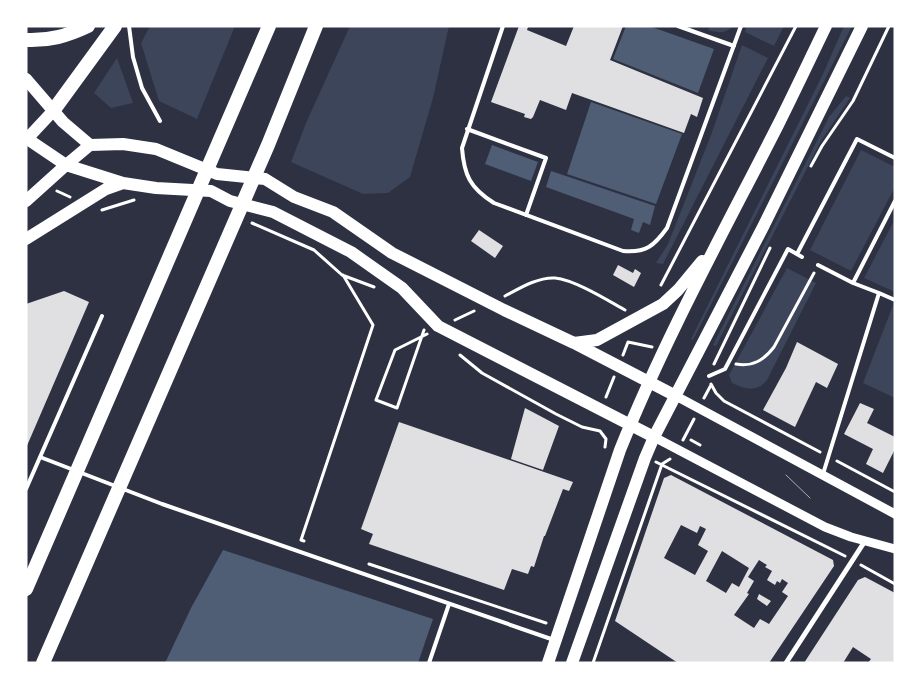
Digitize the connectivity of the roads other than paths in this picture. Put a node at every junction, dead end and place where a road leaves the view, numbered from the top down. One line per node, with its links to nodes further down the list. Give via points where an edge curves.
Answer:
1 (88, 26): 11 (highway, via 53,39)
2 (116, 26): 14 (highway)
3 (129, 26): 15 (lane, via 142,88)
4 (269, 26): 46 (highway)
5 (316, 26): 49 (highway, via 268,145)
6 (503, 26): 16 (lane)
7 (678, 26): 12 (lane)
8 (741, 26): 12 (lane)
9 (826, 26): 26 (main road)
10 (862, 26): 37 (main road)
11 (26, 40)
12 (734, 46): 24 (lane, via 667,228 659,241 637,252 623,252)
13 (26, 79): 14 (main road)
14 (53, 111): 17 (main road); 18 (main road)
15 (160, 121)
16 (467, 129): 24 (lane, via 462,148 468,180 479,194); 24 (lane, via 546,158)
17 (27, 138): 20 (main road)
18 (90, 145): 20 (main road); 34 (main road, via 123,144 156,149 218,174 265,180 294,197 333,212 392,253)
19 (895, 158): 27 (lane, via 856,139)
20 (66, 165): 21 (main road); 22 (main road)
21 (123, 183): 25 (main road, via 106,189); 38 (main road, via 211,191 230,201 273,212 351,252 402,288 438,326)
22 (26, 201)
23 (895, 201): 30 (lane)
24 (526, 215)
25 (26, 239)
26 (717, 241): 34 (main road, via 663,304 597,340); 36 (main road)
27 (797, 254): 28 (lane); 35 (lane, via 788,249 725,369)
28 (802, 257)
29 (818, 264): 30 (lane)
30 (853, 283): 31 (lane)
31 (879, 293): 32 (lane); 41 (lane)
32 (895, 300)
33 (102, 316): 40 (lane)
34 (574, 343): 36 (main road)
35 (709, 376)
36 (649, 382): 37 (main road); 38 (main road)
37 (676, 396): 39 (main road); 41 (street)
38 (630, 424): 39 (main road); 48 (main road)
39 (654, 437): 44 (street, via 825,527); 52 (main road)
40 (40, 457): 42 (lane); 47 (lane, via 162,504)
41 (822, 476): 43 (street)
42 (26, 488)
43 (895, 514)
44 (865, 541): 45 (street); 53 (street)
45 (895, 549)
46 (26, 589)
47 (449, 604): 48 (lane); 50 (lane)
48 (556, 640): 51 (main road)
49 (43, 663)
50 (429, 663)
51 (548, 663)
52 (572, 663)
53 (786, 663)

